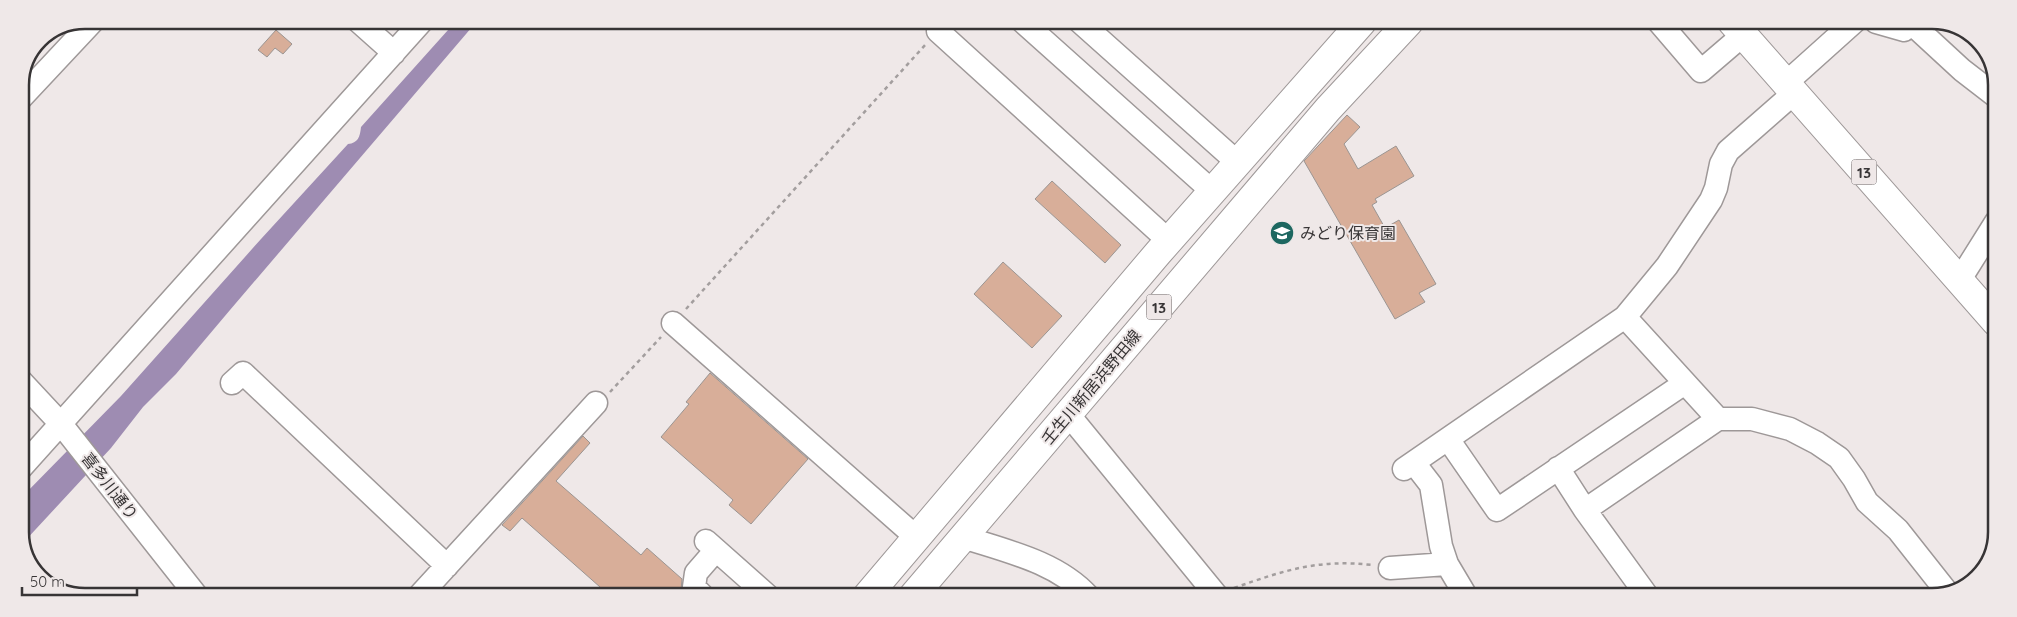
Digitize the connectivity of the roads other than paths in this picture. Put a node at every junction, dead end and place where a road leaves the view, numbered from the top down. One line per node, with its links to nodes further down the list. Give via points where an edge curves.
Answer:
1 (86, 29): 16 (street)
2 (367, 29): 14 (street)
3 (415, 29): 14 (street)
4 (1031, 29): 19 (street)
5 (1088, 29): 18 (street)
6 (1356, 29): 18 (main road, 13)
7 (1402, 29): 30 (main road, 壬生川新居浜野田線 / 13, via 1328,109)
8 (1665, 29): 9 (street, via 1701,70)
9 (1737, 29)
10 (1739, 29): 15 (main road, 13)
11 (1847, 29): 15 (street)
12 (1918, 29): 17 (street)
13 (938, 31): 21 (street)
14 (394, 53): 32 (street)
15 (1790, 88): 22 (main road, 13); 24 (street, via 1728,151 1711,200 1667,266)
16 (29, 89)
17 (1988, 90)
18 (1237, 162): 19 (main road, 13)
19 (1212, 191): 21 (main road, 13)
20 (1988, 235): 22 (street)
21 (1169, 241): 37 (main road, 13)
22 (1960, 281): 23 (main road, 13)
23 (1988, 313)
24 (1625, 317): 26 (street); 33 (street)
25 (673, 323): 37 (street)
26 (1685, 383): 31 (street); 35 (street)
27 (232, 384): 40 (street, via 243,373)
28 (29, 390): 32 (street, 喜多川通り)
29 (596, 403): 40 (street)
30 (1068, 414): 38 (main road, 壬生川新居浜野田線 / 13); 50 (street)
31 (1718, 419): 36 (street); 42 (street, via 1752,419 1790,429 1839,458 1867,502 1898,530)
32 (61, 424): 34 (street); 43 (street, 喜多川通り)
33 (1448, 438): 35 (street, via 1497,510); 39 (street, via 1409,466 1431,485)
34 (29, 459)
35 (1558, 468): 36 (street)
36 (1585, 510): 52 (street)
37 (916, 537): 47 (main road, 13)
38 (963, 537): 48 (main road, 壬生川新居浜野田線 / 13); 49 (street, via 1043,565 1067,577)
39 (1446, 564): 41 (street); 51 (street)
40 (447, 566): 44 (street)
41 (1390, 568)
42 (1942, 587)
43 (190, 588)
44 (427, 588)
45 (695, 588): 46 (street, via 696,573 711,545)
46 (753, 588)
47 (874, 588)
48 (920, 588)
49 (1079, 588)
50 (1220, 588)
51 (1461, 588)
52 (1641, 588)

